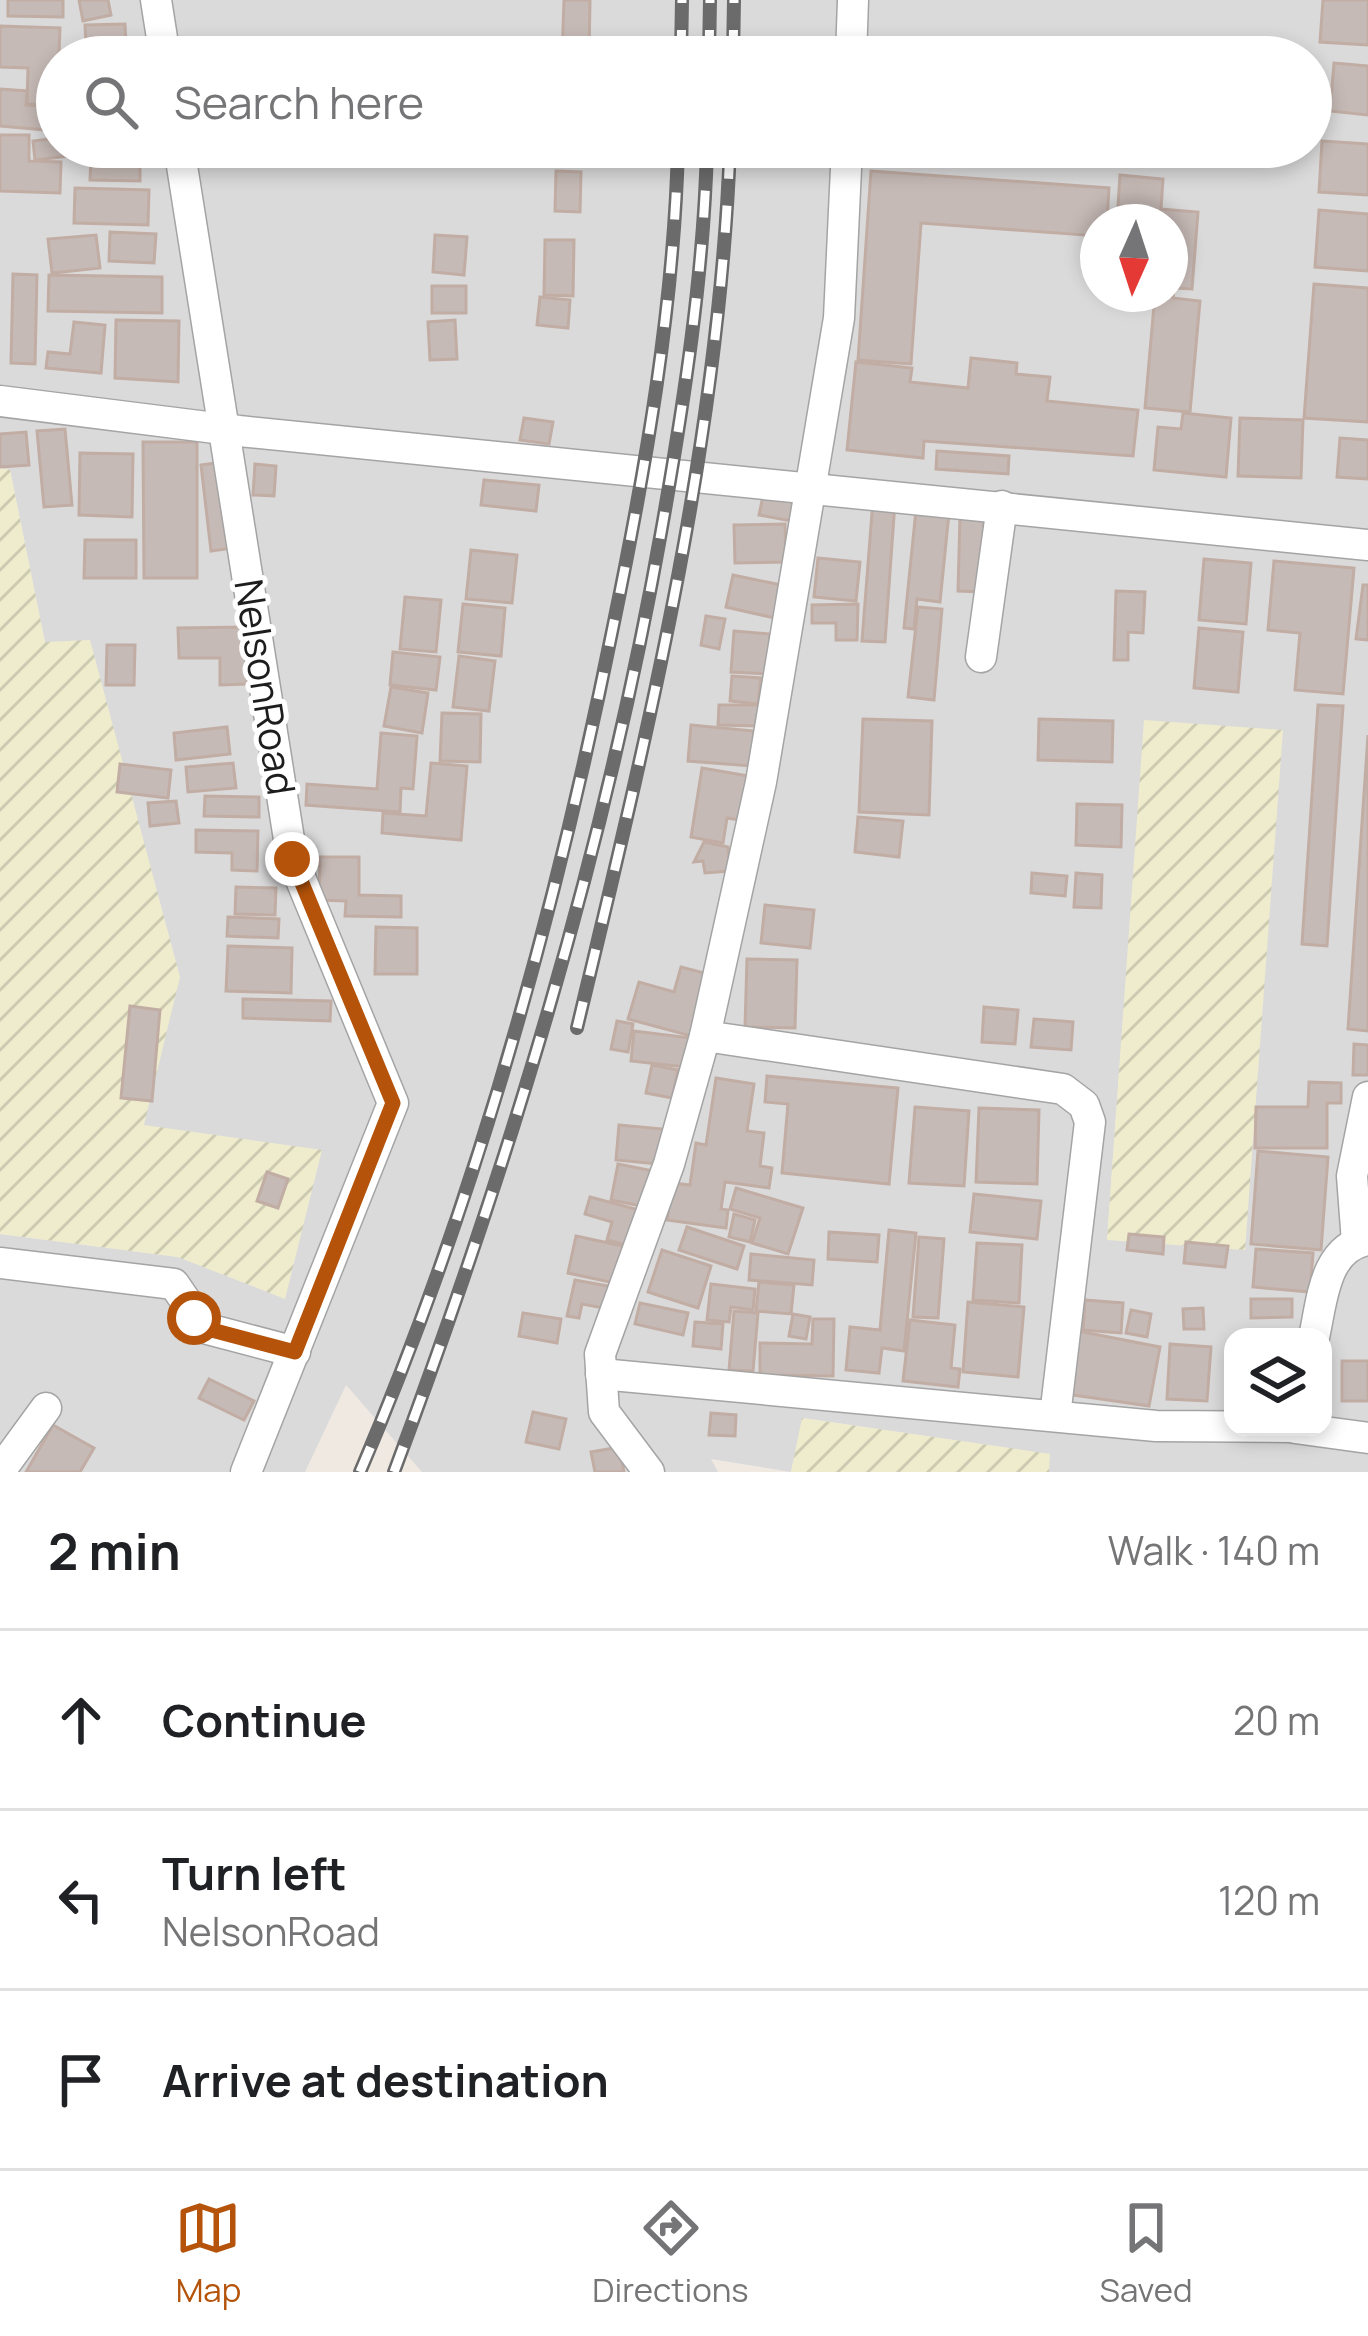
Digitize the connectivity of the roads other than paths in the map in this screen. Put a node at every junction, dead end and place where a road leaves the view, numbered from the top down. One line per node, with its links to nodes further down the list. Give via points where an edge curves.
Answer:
1 (156, 0): 3 (street)
2 (853, 0): 4 (street)
3 (162, 36)
4 (852, 36)
5 (182, 168): 8 (street, NelsonRoad)
6 (846, 168): 9 (street, via 839,318)
7 (0, 401): 8 (street)
8 (224, 429): 9 (street); 18 (street, NelsonRoad, via 292,859 392,1098)
9 (811, 485): 10 (street); 13 (street, via 760,782)
10 (1002, 506): 11 (street); 12 (street)
11 (1368, 545)
12 (981, 658)
13 (705, 1036): 19 (street, via 670,1164 600,1354); 21 (street, via 1064,1089 1080,1100 1090,1122)
14 (1367, 1097): 15 (street, via 1352,1176)
15 (1362, 1240): 17 (street, via 1339,1255 1327,1278)
16 (0, 1263): 18 (street, via 174,1284 204,1328)
17 (1317, 1328)
18 (295, 1352): 26 (street, NelsonRoad)
19 (602, 1374): 21 (street); 27 (street, via 604,1412)
20 (46, 1408): 25 (street)
21 (1055, 1416): 22 (street)
22 (1224, 1427)
23 (1332, 1433): 24 (street)
24 (1368, 1438)
25 (0, 1471)
26 (245, 1472)
27 (650, 1472)

